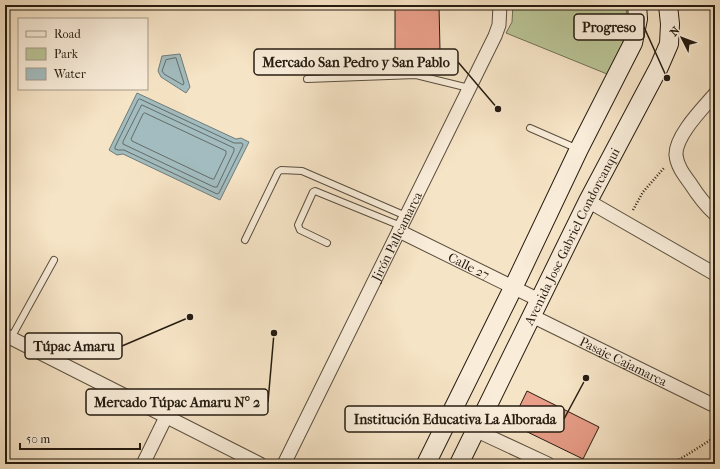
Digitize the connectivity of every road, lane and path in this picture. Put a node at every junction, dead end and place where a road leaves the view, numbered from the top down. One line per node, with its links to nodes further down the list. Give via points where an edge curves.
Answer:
1 (500, 5): 5 (street, Jirón Pallcamarca, via 499,24 495,36)
2 (636, 5): 8 (main road, via 638,19 633,43)
3 (668, 5): 10 (main road, Avenida Jose Gabriel Condorcanqui, via 669,44)
4 (307, 79): 5 (lane, via 416,75)
5 (469, 88): 13 (street, Jirón Pallcamarca)
6 (715, 94): 9 (street, via 680,138)
7 (530, 128): 8 (lane)
8 (579, 149): 18 (main road)
9 (676, 155): 11 (street, via 686,178 704,204); 12 (path, via 643,192)
10 (588, 201): 12 (street); 19 (main road, Avenida Jose Gabriel Condorcanqui)
11 (715, 214)
12 (626, 222): 17 (street)
13 (402, 224): 14 (lane, via 302,171 281,170); 15 (lane, via 315,191 298,225 300,230); 18 (street, Calle 27); 27 (street, Jirón Pallcamarca)
14 (245, 240)
15 (327, 243)
16 (54, 260): 20 (lane)
17 (715, 274)
18 (513, 288): 19 (street, Calle 27); 28 (main road)
19 (536, 308): 21 (street, Pasaje Cajamarca); 23 (main road, Avenida Jose Gabriel Condorcanqui)
20 (8, 337): 22 (street)
21 (715, 406)
22 (166, 417): 25 (street); 26 (street)
23 (475, 430): 29 (main road, Avenida Jose Gabriel Condorcanqui); 30 (street)
24 (715, 436): 31 (path)
25 (143, 464)
26 (260, 464)
27 (284, 464)
28 (426, 464)
29 (459, 464)
30 (548, 464)
31 (671, 464)

